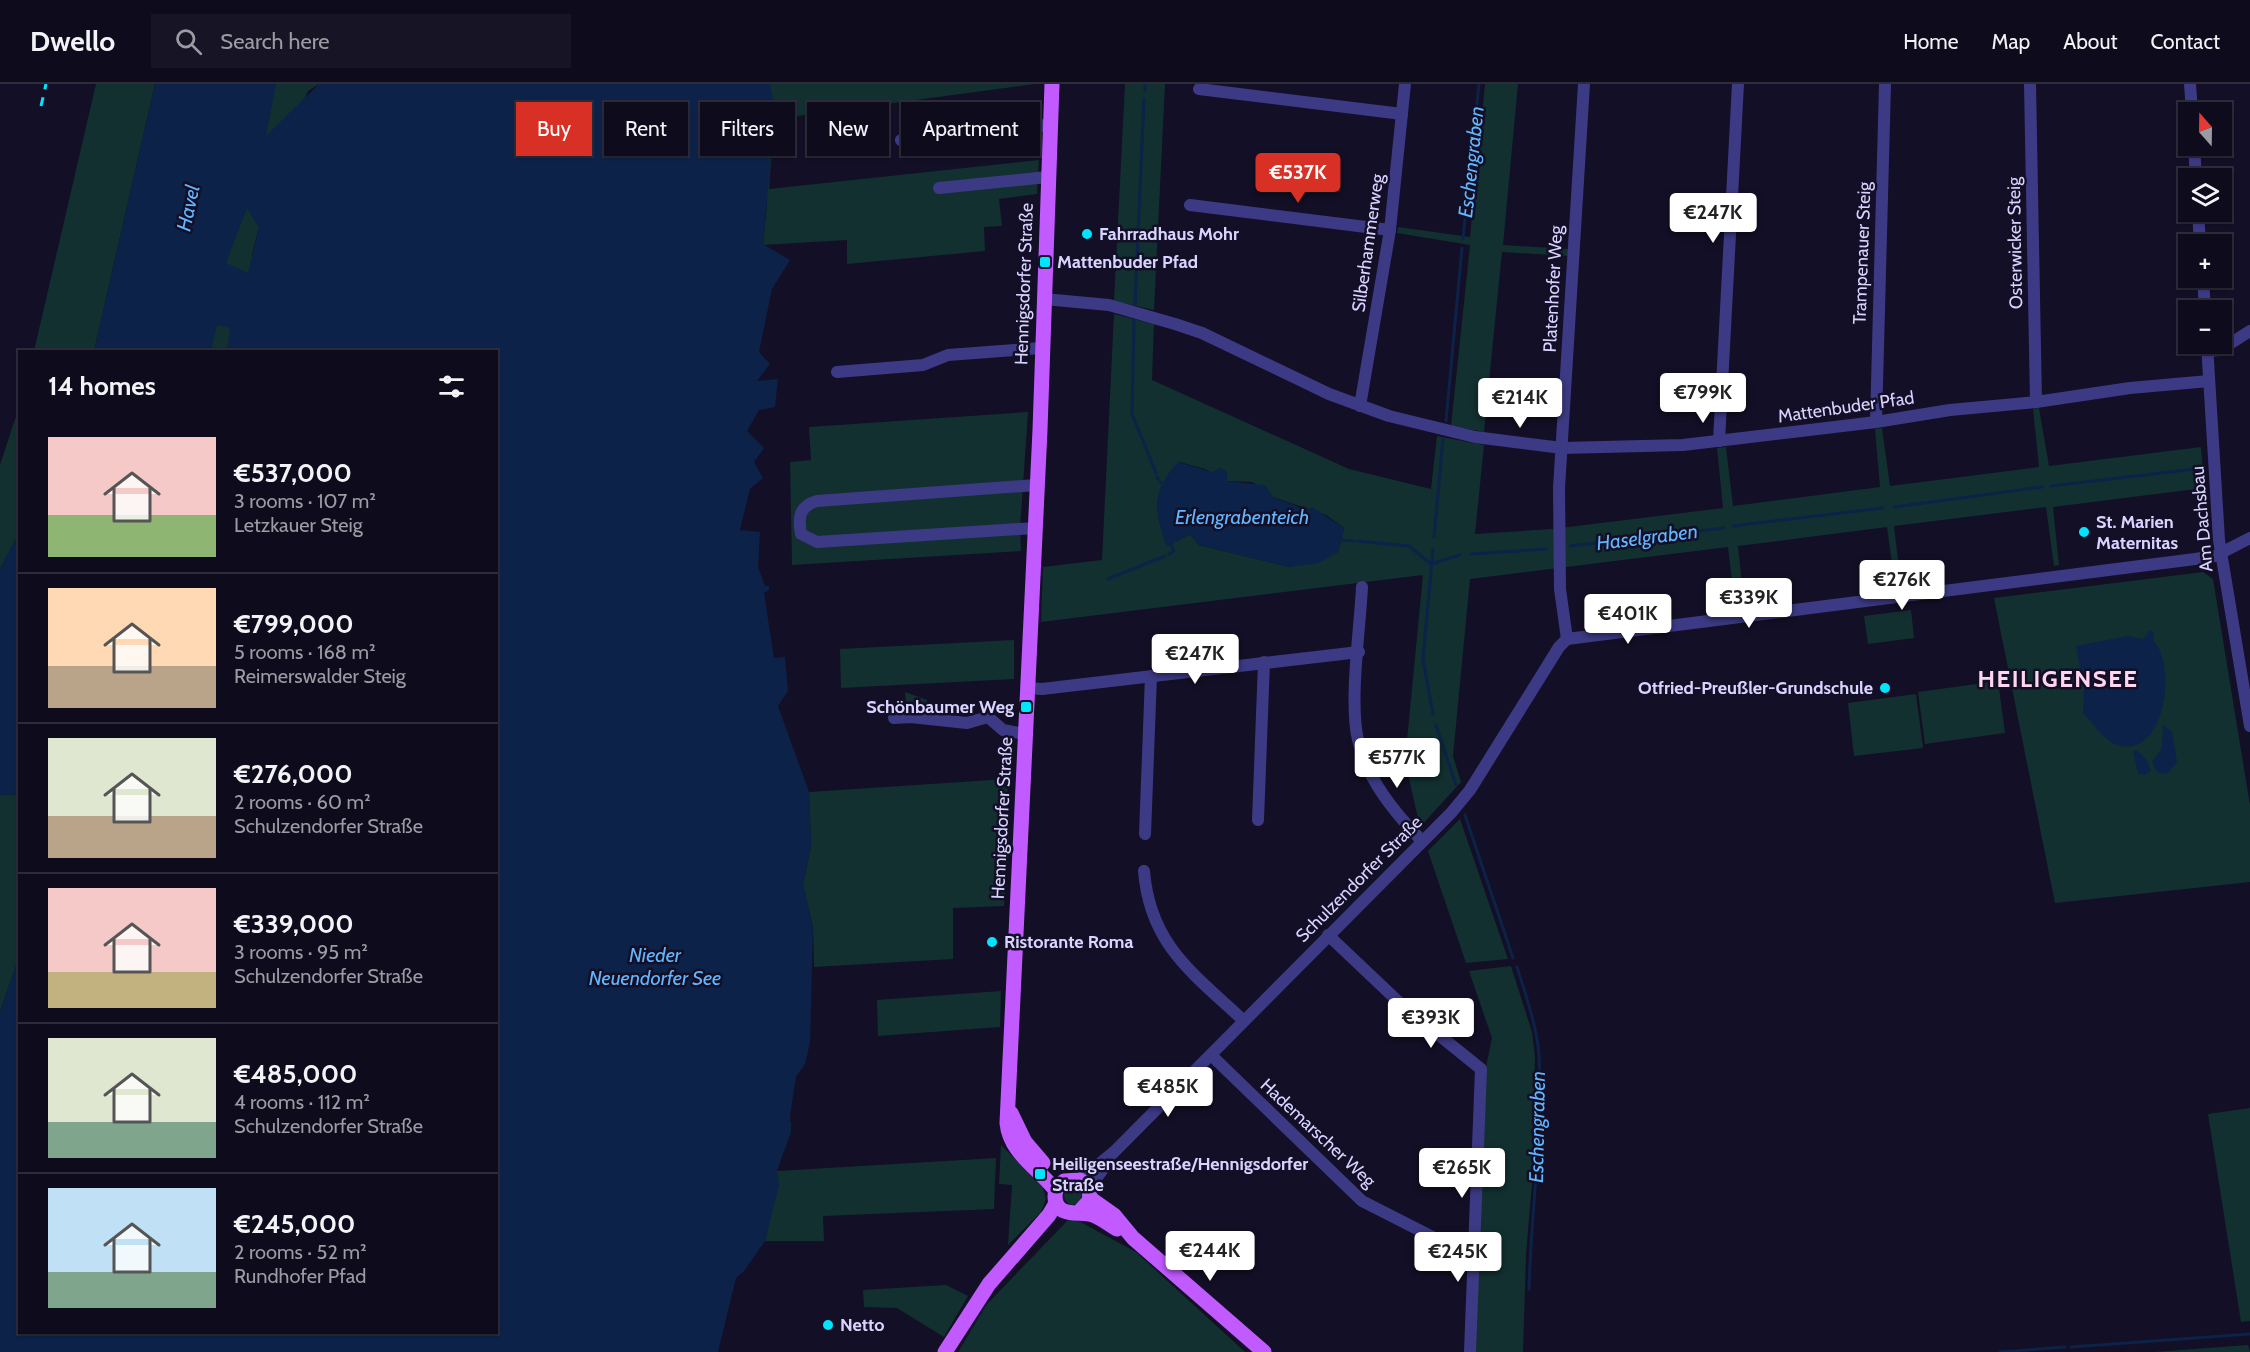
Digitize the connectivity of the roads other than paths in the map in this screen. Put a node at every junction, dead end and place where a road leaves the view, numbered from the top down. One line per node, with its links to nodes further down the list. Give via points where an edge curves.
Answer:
1 (1052, 84): 12 (main road, Hennigsdorfer Straße)
2 (1405, 84): 10 (street, Silberhammerweg)
3 (1584, 84): 28 (street, Platenhofer Weg)
4 (1738, 84): 27 (street)
5 (1885, 84): 26 (street, Trampenauer Steig)
6 (2030, 84): 24 (street, Osterwicker Steig)
7 (2190, 84): 9 (street)
8 (1199, 89): 10 (street)
9 (2191, 102)
10 (1402, 114): 16 (street, Silberhammerweg)
11 (1040, 125): 12 (street)
12 (1051, 126): 13 (main road, Hennigsdorfer Straße)
13 (1047, 177): 14 (street); 17 (main road, Hennigsdorfer Straße)
14 (939, 188)
15 (1190, 205): 16 (street)
16 (1390, 230): 25 (street, Silberhammerweg)
17 (1044, 299): 20 (main road, Hennigsdorfer Straße); 25 (street, Mattenbuder Pfad, via 1109,305 1175,324)
18 (2250, 331): 19 (street)
19 (2232, 342)
20 (1041, 348): 22 (street, via 948,354 923,364); 29 (main road, Hennigsdorfer Straße)
21 (2208, 354): 23 (street, Am Dachsbau)
22 (837, 372)
23 (2209, 381): 24 (street, Mattenbuder Pfad); 32 (street, Am Dachsbau)
24 (2036, 402): 26 (street, Mattenbuder Pfad)
25 (1360, 406): 28 (street, Mattenbuder Pfad, via 1475,437)
26 (1876, 422): 27 (street, Mattenbuder Pfad)
27 (1719, 441): 28 (street, Mattenbuder Pfad, via 1647,448)
28 (1562, 448): 34 (street, Platenhofer Weg, via 1558,554)
29 (1036, 485): 30 (main road, Hennigsdorfer Straße); 30 (street, via 817,501 802,510 799,522 801,534 817,542)
30 (1034, 528): 38 (main road, Hennigsdorfer Straße)
31 (2250, 538): 32 (street)
32 (2220, 553): 34 (street, via 2177,562); 40 (street, Am Dachsbau)
33 (1362, 587): 35 (street)
34 (1567, 639): 44 (street, Schulzendorfer Straße, via 1470,790)
35 (1359, 652): 36 (street); 44 (street, via 1355,713 1360,748 1380,791)
36 (1264, 662): 37 (street); 42 (street)
37 (1151, 676): 38 (street); 43 (street)
38 (1027, 688): 41 (main road, Hennigsdorfer Straße)
39 (894, 718): 41 (street, via 967,723 988,717 1003,730)
40 (2250, 726)
41 (1025, 734): 49 (main road, Hennigsdorfer Straße)
42 (1258, 820)
43 (1145, 834)
44 (1421, 840): 46 (street, Schulzendorfer Straße)
45 (1144, 871): 47 (street, via 1148,907 1165,942)
46 (1328, 935): 47 (street, Schulzendorfer Straße); 53 (street, via 1408,1011 1481,1069)
47 (1244, 1021): 48 (street, Schulzendorfer Straße)
48 (1211, 1055): 50 (street, Schulzendorfer Straße); 53 (street, Hademarscher Weg, via 1362,1201)
49 (1010, 1110): 50 (main road, Hennigsdorfer Straße, via 1032,1152 1054,1172); 51 (main road, Hennigsdorfer Straße, via 1007,1123 1011,1142)
50 (1082, 1186): 51 (main road, via 1062,1183); 51 (main road, via 1088,1206); 52 (main road, Hennigsdorfer Straße)
51 (1065, 1205): 52 (main road, via 1096,1216); 54 (main road, via 985,1290)
52 (1133, 1238): 55 (main road)
53 (1474, 1258): 56 (street)
54 (945, 1352)
55 (1264, 1352)
56 (1470, 1352)

